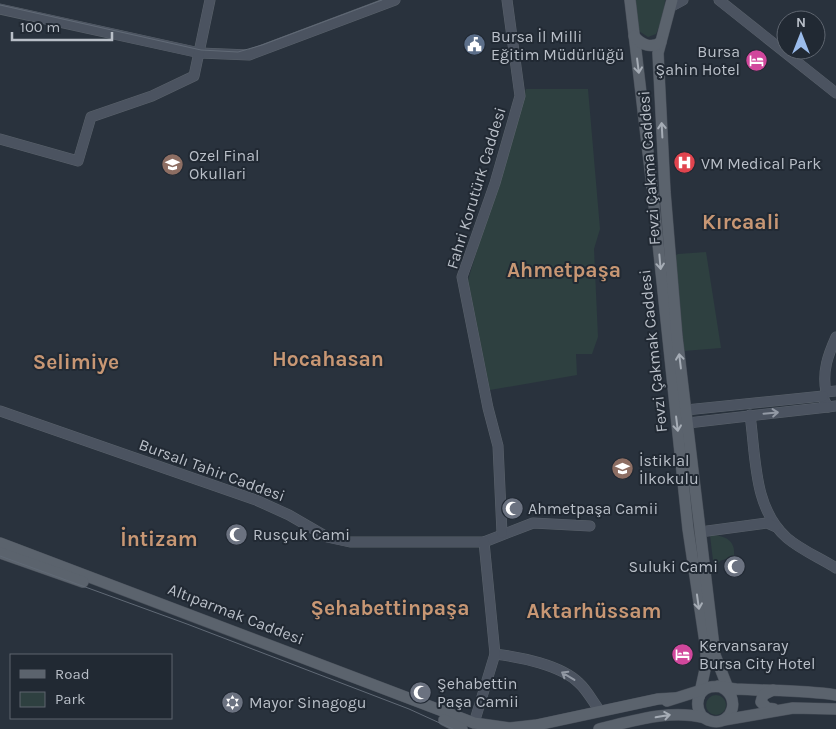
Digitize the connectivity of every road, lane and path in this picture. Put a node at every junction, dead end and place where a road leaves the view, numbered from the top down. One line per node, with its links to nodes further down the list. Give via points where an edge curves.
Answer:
1 (210, 0): 11 (street)
2 (394, 0): 11 (street, via 249,55)
3 (507, 0): 26 (street, Fahri Korutürk Caddesi, via 520,96 495,183 462,277 498,446)
4 (630, 0): 9 (main road, Fevzi Çakmak Caddesi)
5 (683, 0): 7 (street)
6 (720, 1): 13 (street)
7 (671, 6): 10 (main road, Fevzi Çakma Caddesi)
8 (0, 9): 11 (street)
9 (634, 36): 10 (main road, via 647,45); 34 (main road, Fevzi Çakmak Caddesi, one-way to 34, via 688,529 706,665)
10 (661, 42): 18 (main road, Fevzi Çakma Caddesi, one-way to 10, via 665,192 658,53)
11 (200, 53): 14 (street, via 194,76 152,96 91,117 78,161)
12 (836, 79): 13 (street)
13 (835, 92)
14 (0, 139)
15 (836, 337): 16 (street, via 824,376)
16 (828, 393): 17 (street, via 823,401); 18 (street)
17 (832, 407): 20 (street, one-way to 17)
18 (686, 410): 21 (main road, Fevzi Çakma Caddesi)
19 (0, 411): 27 (street, Bursalı Tahir Caddesi, via 256,500 328,537 350,542)
20 (750, 415): 21 (street); 22 (street, via 761,496)
21 (688, 423): 25 (main road, Fevzi Çakma Caddesi)
22 (768, 517): 24 (street); 25 (street)
23 (590, 526): 26 (street, Bursalı Tahir Caddesi, via 533,523)
24 (776, 527): 25 (street, via 767,523); 30 (street, via 795,544)
25 (699, 529): 32 (main road)
26 (502, 533): 27 (street, Bursalı Tahir Caddesi)
27 (484, 542): 31 (street)
28 (0, 543): 43 (main road, Altıparmak Caddesi)
29 (0, 553): 43 (main road, Altıparmak Caddesi)
30 (836, 568)
31 (495, 654): 39 (street, one-way to 31, via 579,682 561,671 518,657); 42 (street)
32 (715, 655): 33 (main road, via 731,678); 34 (main road)
33 (768, 690): 34 (main road); 35 (main road); 37 (main road, via 761,702 767,708)
34 (714, 691): 36 (main road); 40 (main road, via 698,709); 41 (main road, Fevzi Çakmak Caddesi, via 733,708)
35 (836, 695)
36 (675, 698): 39 (main road); 46 (main road)
37 (777, 709): 38 (main road); 41 (main road)
38 (836, 709)
39 (600, 711): 44 (main road)
40 (705, 718): 41 (main road); 47 (main road, one-way to 40, via 670,714)
41 (722, 721)
42 (474, 723): 43 (main road); 44 (main road, via 510,728)
43 (459, 724)
44 (538, 725): 45 (main road)
45 (524, 729)
46 (549, 729)
47 (598, 729)

